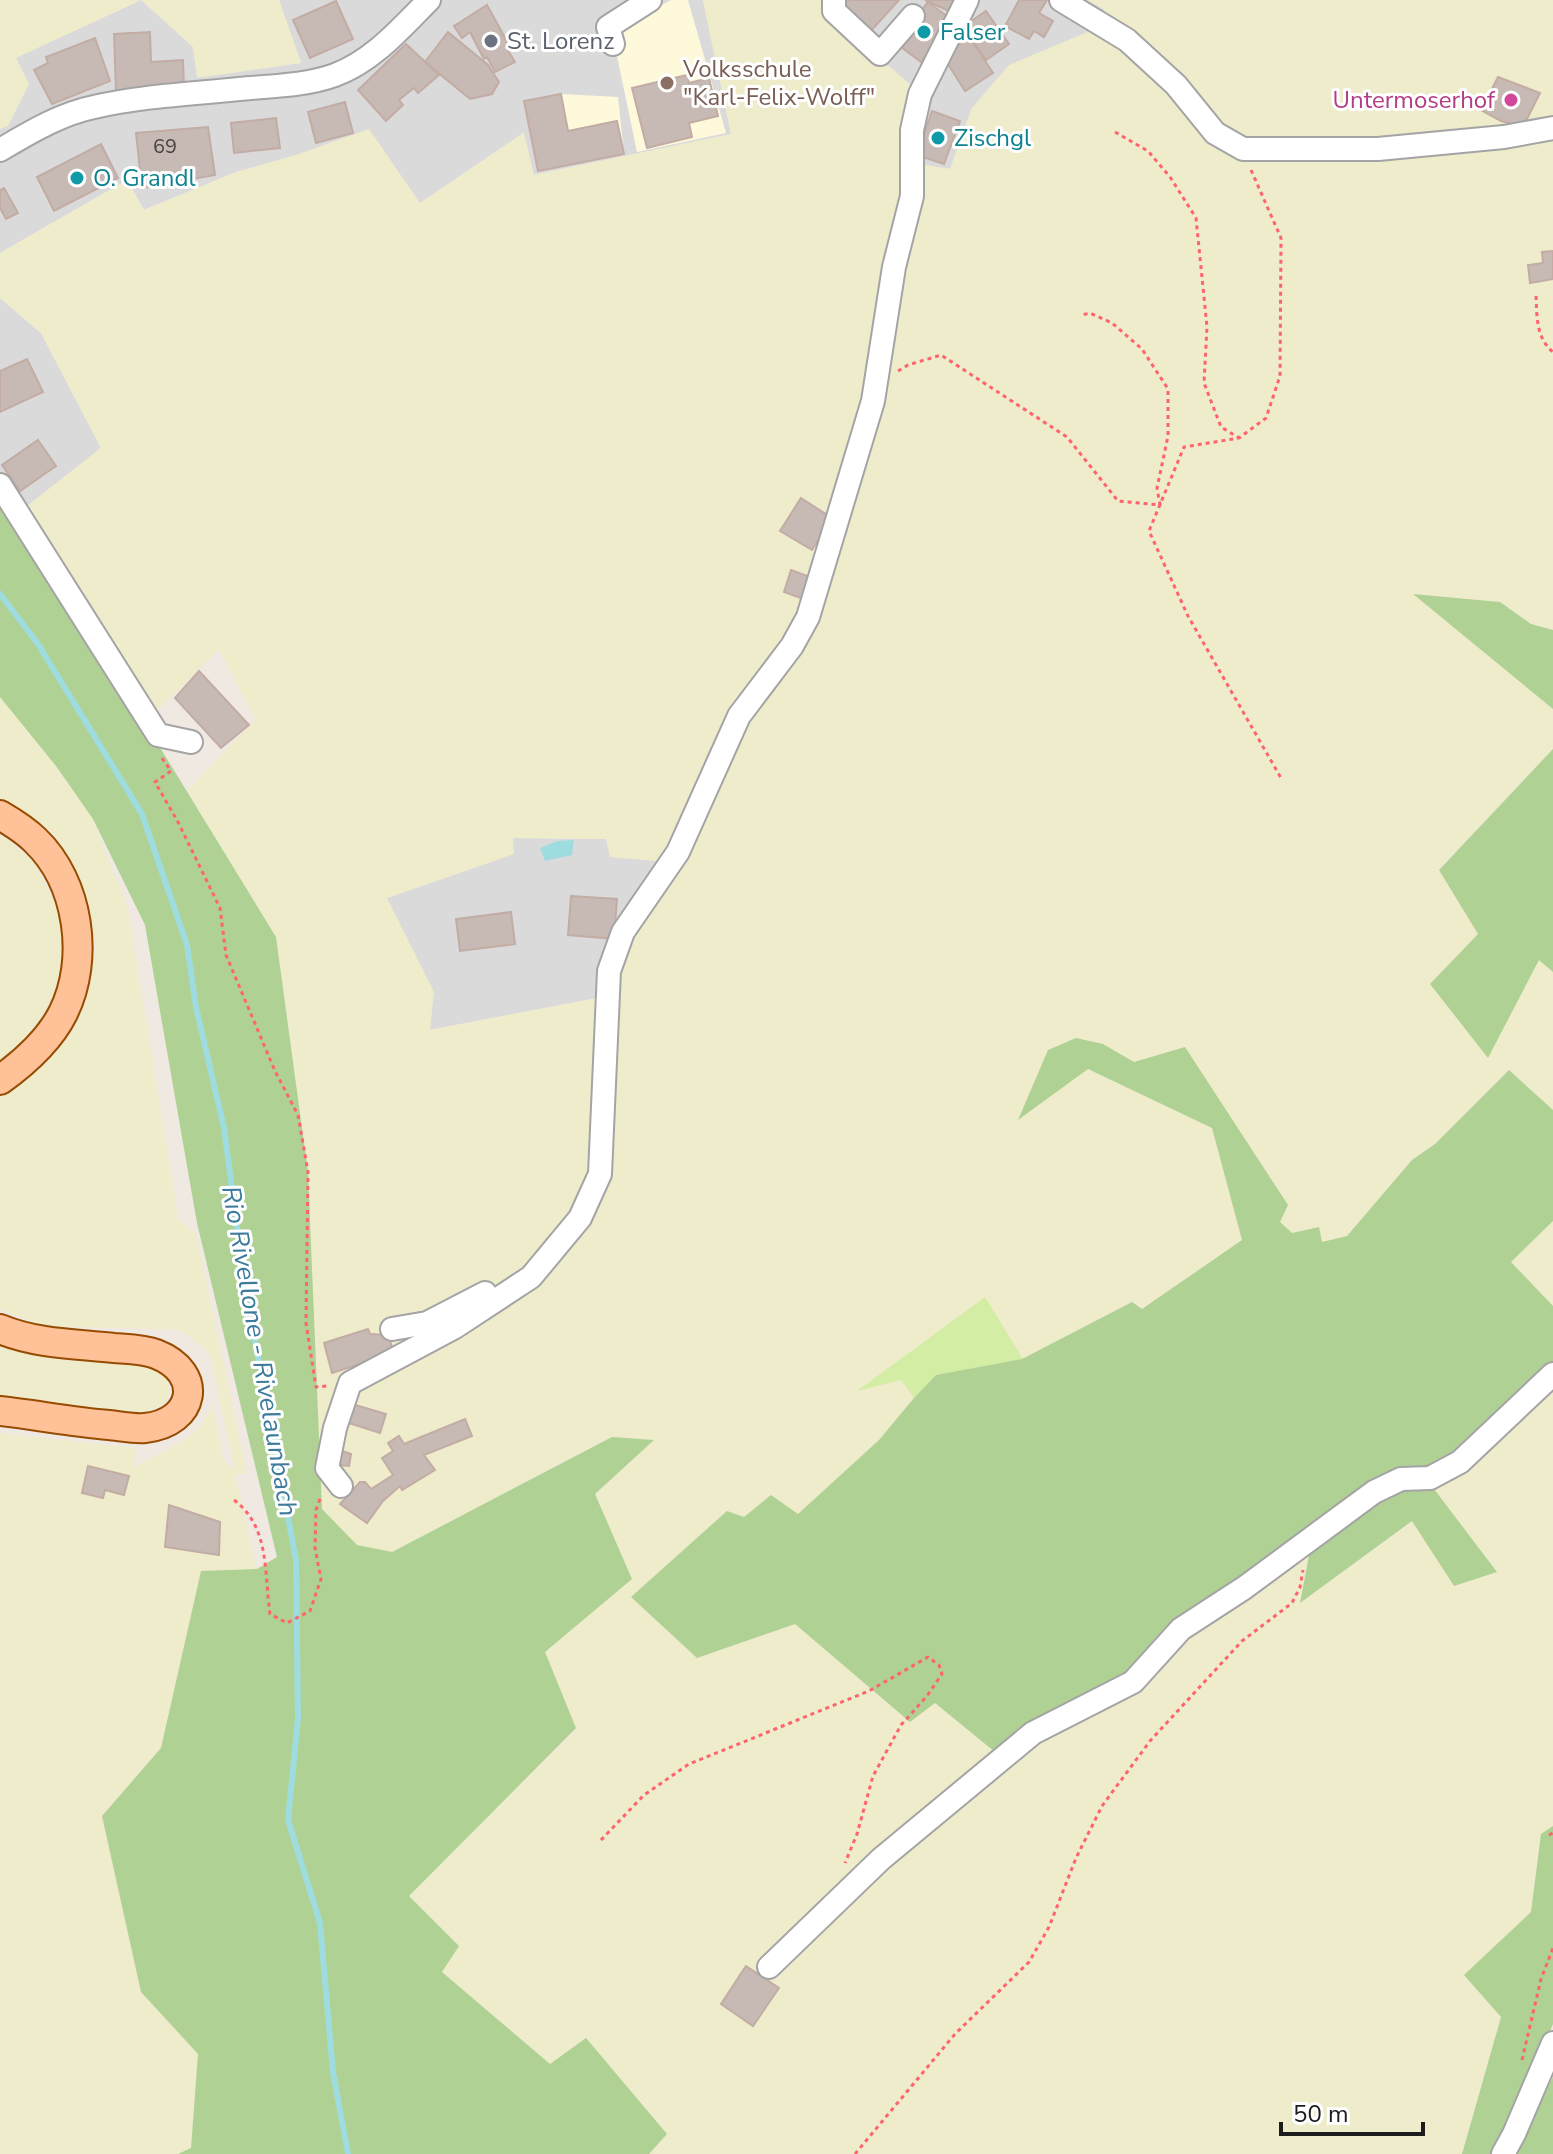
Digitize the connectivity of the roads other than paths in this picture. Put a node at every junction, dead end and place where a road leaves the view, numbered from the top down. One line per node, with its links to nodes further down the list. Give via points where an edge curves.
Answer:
1 (429, 0): 9 (street, via 381,47 334,75 92,107)
2 (650, 0): 7 (street, via 608,27)
3 (834, 0): 6 (street, via 834,11 880,54)
4 (967, 0): 14 (street, via 920,94 912,130 912,196 894,267 873,401 808,617 739,716 678,852 623,932 609,971 600,1174 580,1218)
5 (1061, 0): 8 (street, via 1127,40 1176,85 1215,133 1243,149 1378,149)
6 (913, 16)
7 (613, 44)
8 (1553, 128)
9 (0, 150)
10 (0, 485): 11 (street, via 158,735)
11 (191, 742)
12 (0, 815): 13 (main road, via 36,841 53,862 75,915 78,947 64,1012 31,1055)
13 (0, 1080)
14 (531, 1277): 16 (street, via 509,1281 427,1323); 19 (street, via 455,1327 350,1383 327,1468)
15 (0, 1329): 18 (main road, via 39,1341 152,1352 175,1362 189,1393 168,1422 144,1428)
16 (392, 1329)
17 (1553, 1374): 20 (street, via 1460,1462 1430,1478 1401,1479 1374,1492 1181,1629 1133,1682 1033,1733 881,1859)
18 (0, 1411)
19 (341, 1486)
20 (769, 1967)
21 (1553, 2043): 22 (street)
22 (1503, 2154)

